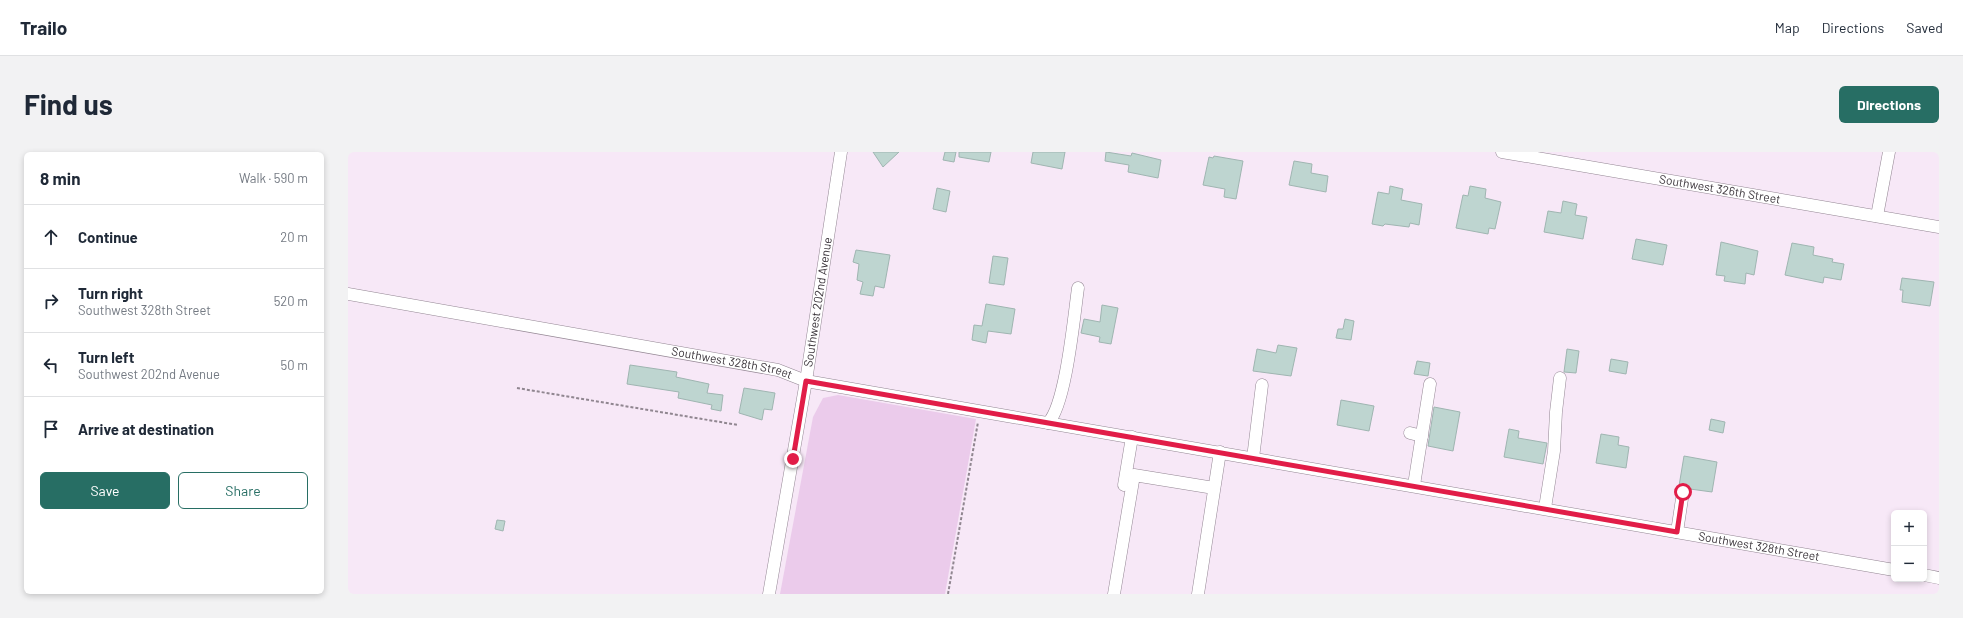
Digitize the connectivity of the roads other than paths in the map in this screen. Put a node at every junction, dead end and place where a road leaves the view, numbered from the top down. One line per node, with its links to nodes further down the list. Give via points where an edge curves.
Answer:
1 (841, 152): 9 (street, Southwest 202nd Avenue)
2 (1502, 152): 4 (street, Southwest 326th Street)
3 (1889, 152): 4 (street)
4 (1877, 216): 5 (street, Southwest 326th Street)
5 (1939, 227)
6 (1078, 288): 12 (street, via 1058,408)
7 (348, 294): 9 (street, Southwest 328th Street, via 778,370)
8 (1560, 378): 21 (street, via 1554,451)
9 (806, 381): 12 (street, Southwest 328th Street); 26 (street, Southwest 202nd Avenue)
10 (1430, 384): 14 (street)
11 (1262, 386): 17 (street)
12 (1048, 423): 15 (street, Southwest 328th Street)
13 (1410, 433): 14 (street)
14 (1422, 436): 18 (street)
15 (1132, 437): 16 (street, Southwest 328th Street); 27 (street)
16 (1220, 452): 17 (street, Southwest 328th Street); 19 (street)
17 (1253, 458): 18 (street, Southwest 328th Street)
18 (1414, 485): 21 (street, Southwest 328th Street)
19 (1214, 488): 28 (street, via 1134,475); 29 (street)
20 (1683, 492): 22 (street)
21 (1545, 508): 22 (street, Southwest 328th Street)
22 (1677, 532): 23 (street, Southwest 328th Street)
23 (1891, 569)
24 (1927, 576): 25 (street)
25 (1939, 578)
26 (770, 594)
27 (1108, 594)
28 (1114, 594)
29 (1198, 594)

